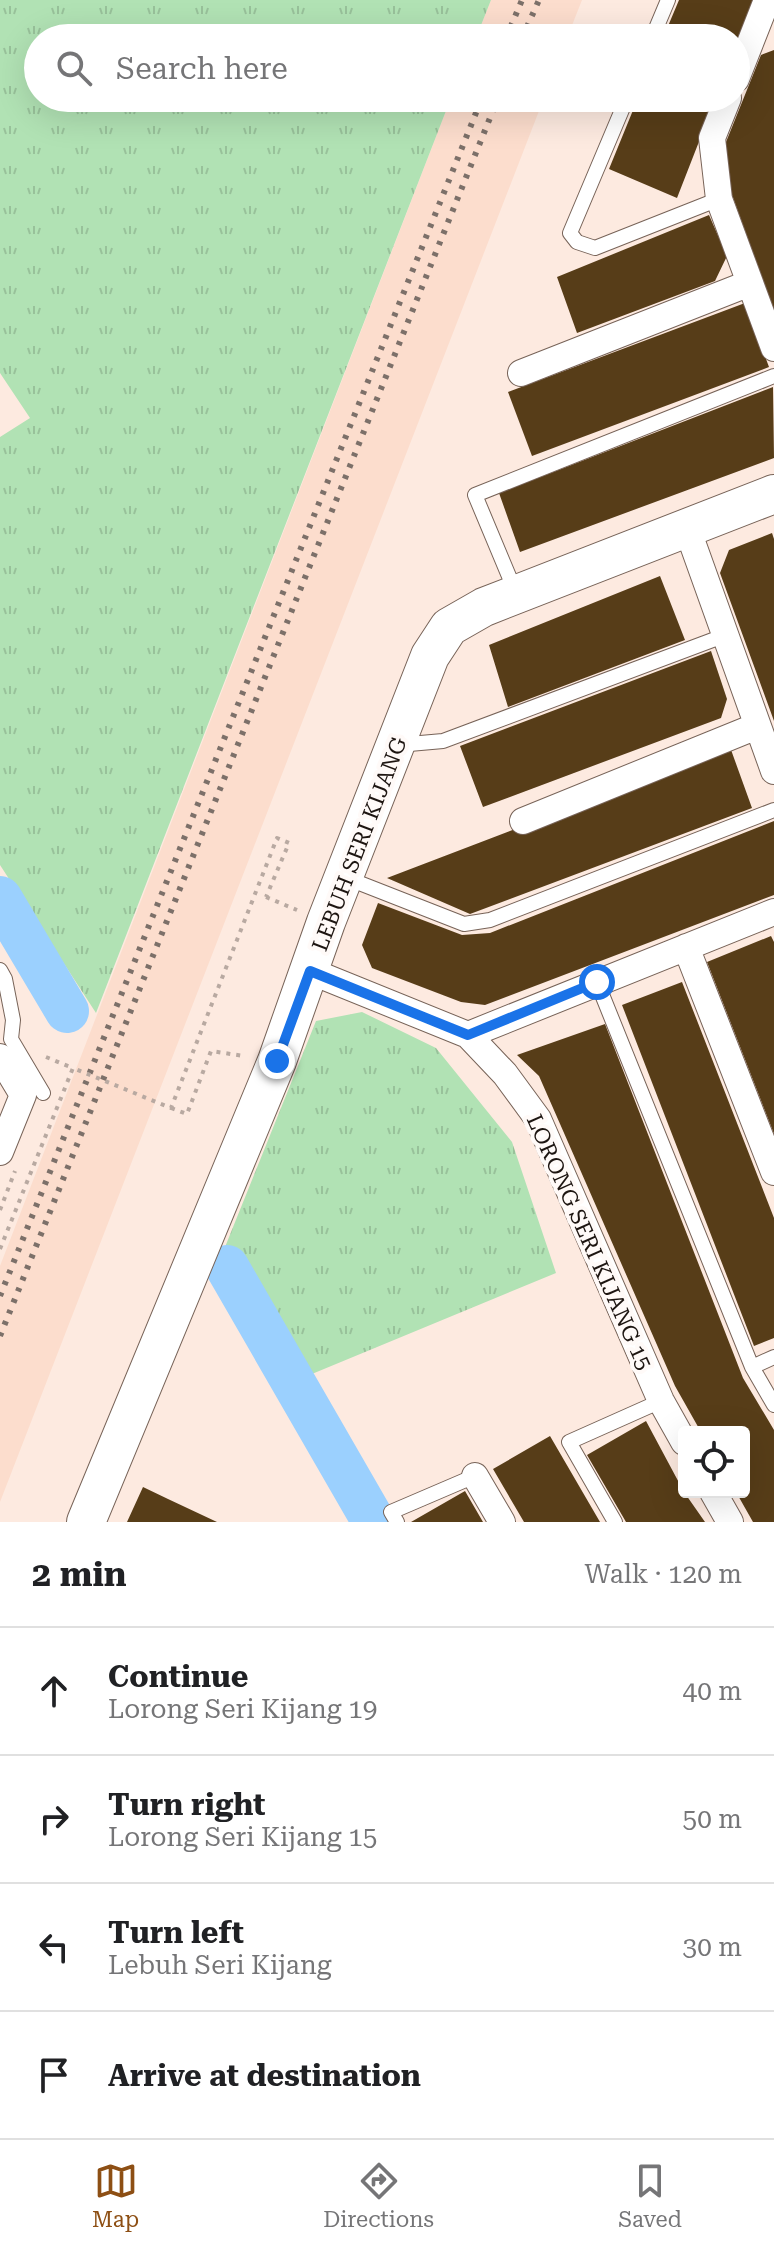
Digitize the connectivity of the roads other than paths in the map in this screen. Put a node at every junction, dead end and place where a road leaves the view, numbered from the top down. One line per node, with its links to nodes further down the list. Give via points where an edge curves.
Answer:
1 (668, 0): 3 (lane)
2 (767, 16): 4 (street)
3 (658, 24)
4 (750, 51)
5 (621, 112): 7 (lane, via 570,233 577,242 595,248)
6 (722, 112): 7 (street, via 712,138)
7 (719, 199): 8 (street)
8 (750, 283): 9 (street); 10 (street)
9 (774, 348)
10 (521, 373)
11 (774, 376): 14 (lane, via 475,495)
12 (773, 499): 13 (street, LEBUH SERI KIJANG)
13 (687, 528): 14 (street, LEBUH SERI KIJANG); 15 (street)
14 (516, 594): 17 (street, LEBUH SERI KIJANG, via 449,627 430,656)
15 (726, 635): 16 (street); 17 (lane, via 443,741)
16 (757, 726): 18 (street); 20 (street)
17 (398, 745): 21 (street, LEBUH SERI KIJANG)
18 (774, 771)
19 (774, 810): 21 (lane, via 490,920 464,924)
20 (523, 821)
21 (344, 877): 25 (street, LEBUH SERI KIJANG)
22 (774, 912): 23 (street)
23 (686, 947): 26 (street); 31 (street)
24 (0, 970): 29 (lane, via 13,1020 11,1039)
25 (310, 971): 27 (street, LORONG SERI KIJANG 15); 39 (street, LEBUH SERI KIJANG)
26 (597, 982): 27 (street); 33 (lane)
27 (468, 1035): 34 (street, LORONG SERI KIJANG 15, via 538,1119)
28 (0, 1057): 30 (street, via 23,1095)
29 (43, 1093)
30 (0, 1152)
31 (774, 1172)
32 (774, 1357): 33 (lane)
33 (752, 1367): 35 (lane)
34 (661, 1401): 36 (street, LORONG SERI KIJANG 15); 42 (lane, via 569,1442)
35 (774, 1405)
36 (678, 1431)
37 (475, 1476): 40 (lane, via 391,1512); 41 (street)
38 (716, 1498): 43 (street)
39 (86, 1522)
40 (397, 1522)
41 (502, 1522)
42 (615, 1522)
43 (730, 1522)

